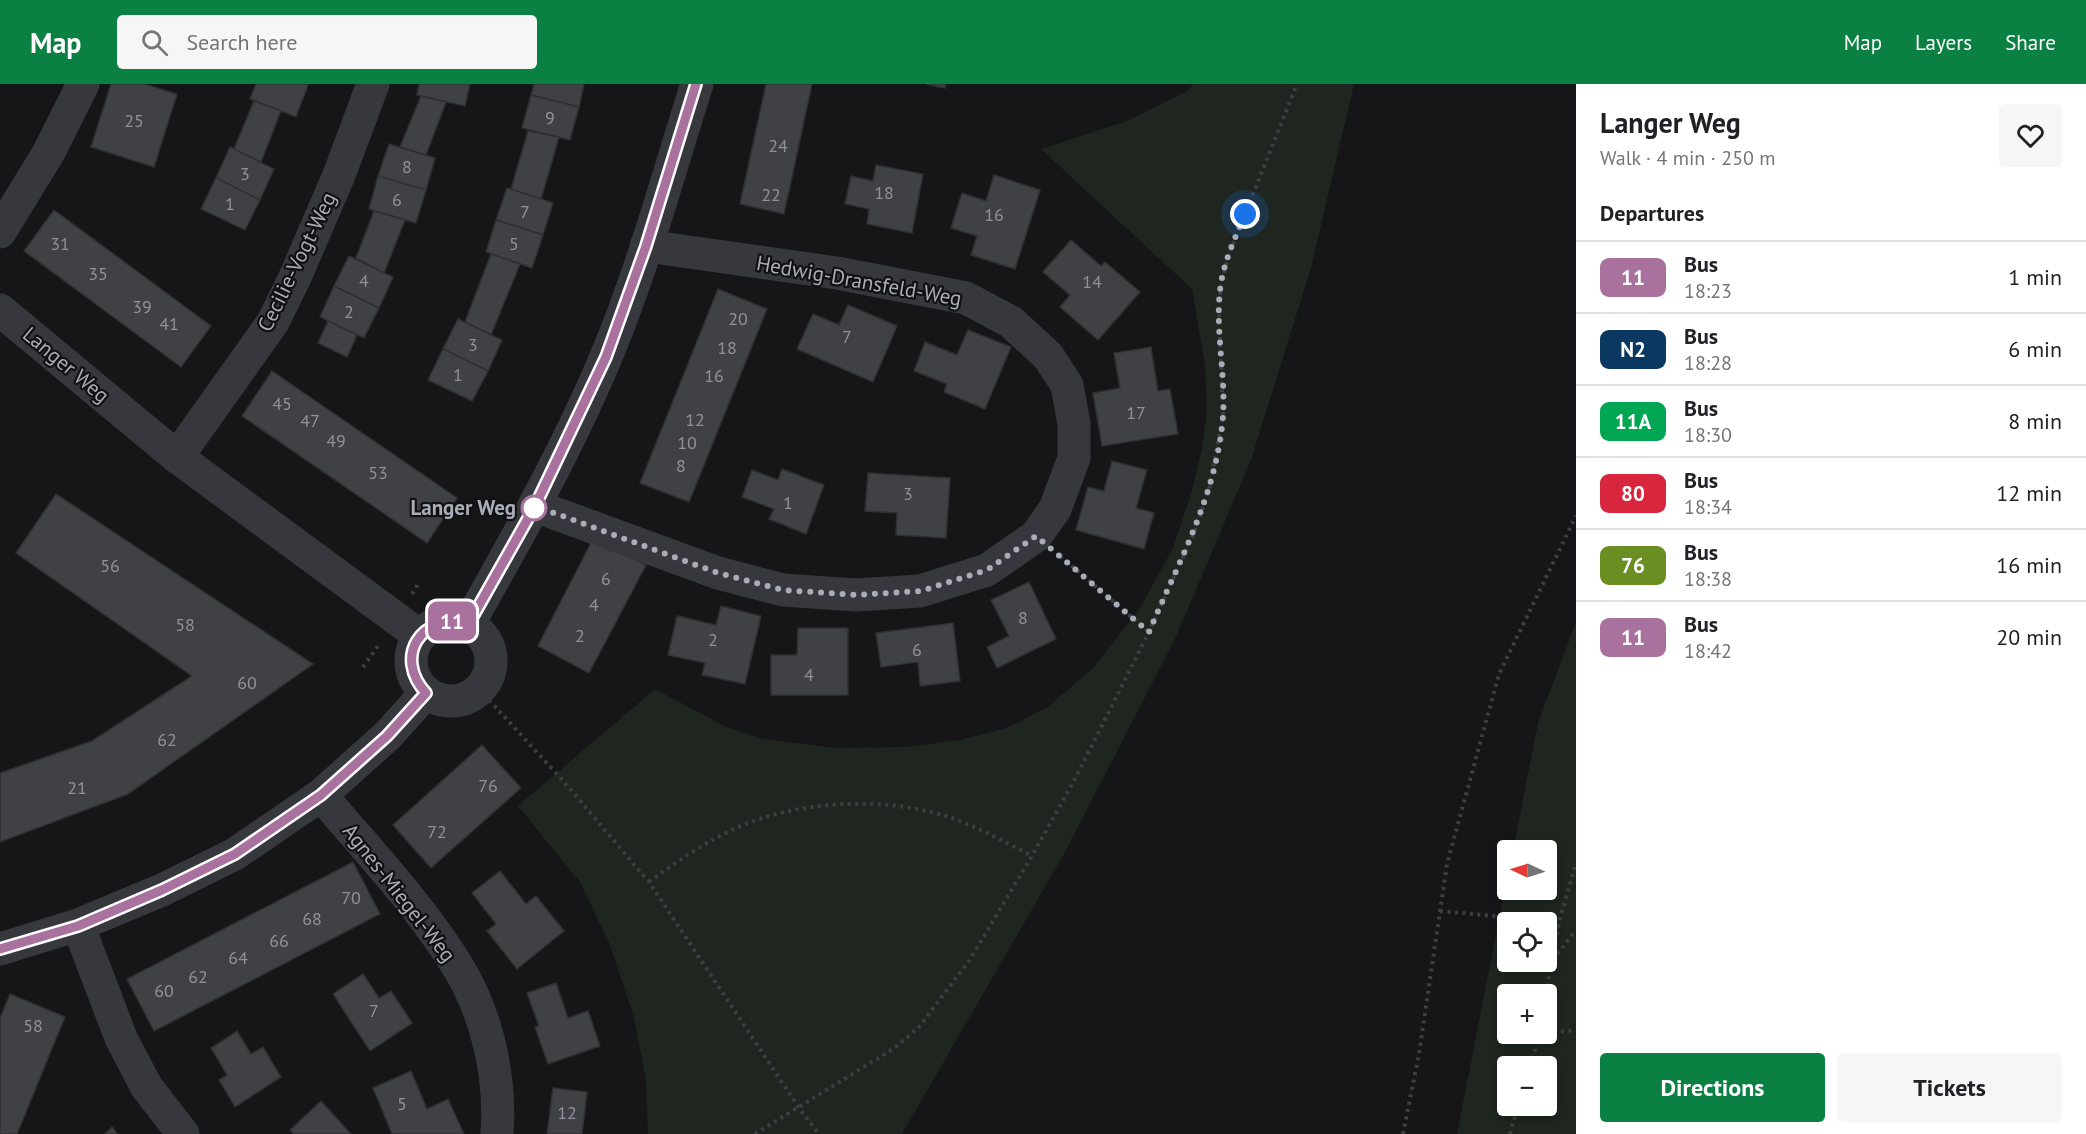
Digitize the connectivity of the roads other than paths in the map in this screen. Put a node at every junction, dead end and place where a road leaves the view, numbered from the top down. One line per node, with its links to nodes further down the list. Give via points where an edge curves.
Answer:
1 (83, 84): 4 (street, via 49,152)
2 (373, 84): 7 (street, Cecilie-Vogt-Weg, via 339,175 273,322)
3 (696, 84): 5 (street)
4 (0, 231)
5 (646, 246): 8 (street, via 606,357); 8 (street, Hedwig-Dransfeld-Weg, via 837,273 966,298 1011,321 1048,356 1067,385 1074,424 1074,458 1055,509 1036,536 987,570 921,591 856,595 783,590 718,573)
6 (0, 310): 7 (street, Langer Weg)
7 (177, 457): 10 (street, Langer Weg)
8 (535, 506): 9 (street)
9 (468, 625): 10 (street, via 442,622); 11 (street, via 486,642 491,667 487,679 470,697 459,700 436,699)
10 (420, 636): 11 (street, via 411,659 412,672)
11 (426, 693): 12 (street, via 387,736)
12 (321, 795): 13 (street, via 235,854); 16 (street, Agnes-Miegel-Weg, via 407,897 460,969 490,1047 497,1087)
13 (78, 926): 14 (street); 15 (street, via 121,1038 146,1086)
14 (0, 949)
15 (183, 1134)
16 (497, 1134)

